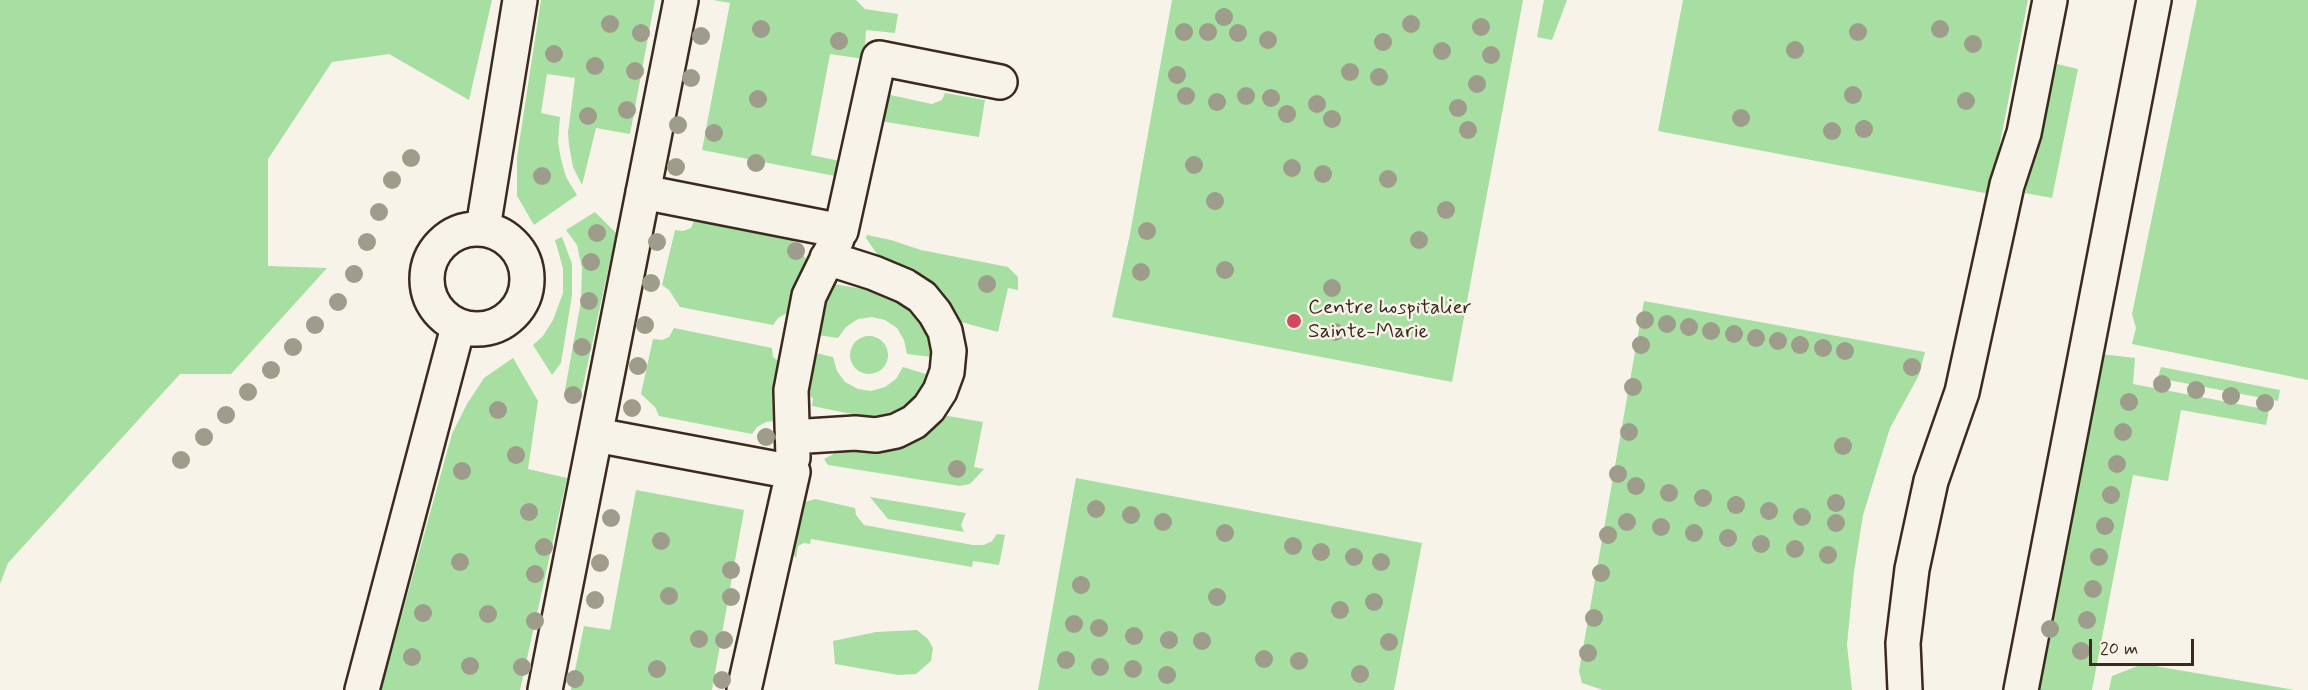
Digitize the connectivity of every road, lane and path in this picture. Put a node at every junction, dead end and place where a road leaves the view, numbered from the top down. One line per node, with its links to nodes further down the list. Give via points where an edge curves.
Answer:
1 (520, 0): 7 (lane)
2 (681, 0): 6 (lane)
3 (2050, 0): 16 (lane, via 2024,133 2007,185 1962,392 1931,481 1914,558 1903,643)
4 (2154, 0): 17 (lane)
5 (1000, 82): 8 (lane, via 879,58)
6 (643, 192): 8 (lane); 10 (lane)
7 (483, 228): 9 (lane, via 454,233 433,253 430,262 426,281 435,308); 9 (lane, via 506,237 522,256 528,280 522,304 506,322 482,330)
8 (834, 245): 11 (lane, via 809,296 791,390); 11 (lane, via 874,273 922,297 945,331 949,351 947,372 929,408 896,431)
9 (458, 327): 13 (lane)
10 (596, 435): 12 (lane); 14 (lane)
11 (792, 437): 12 (lane)
12 (793, 472): 15 (lane)
13 (362, 690)
14 (545, 690)
15 (744, 690)
16 (1905, 690)
17 (2021, 690)

